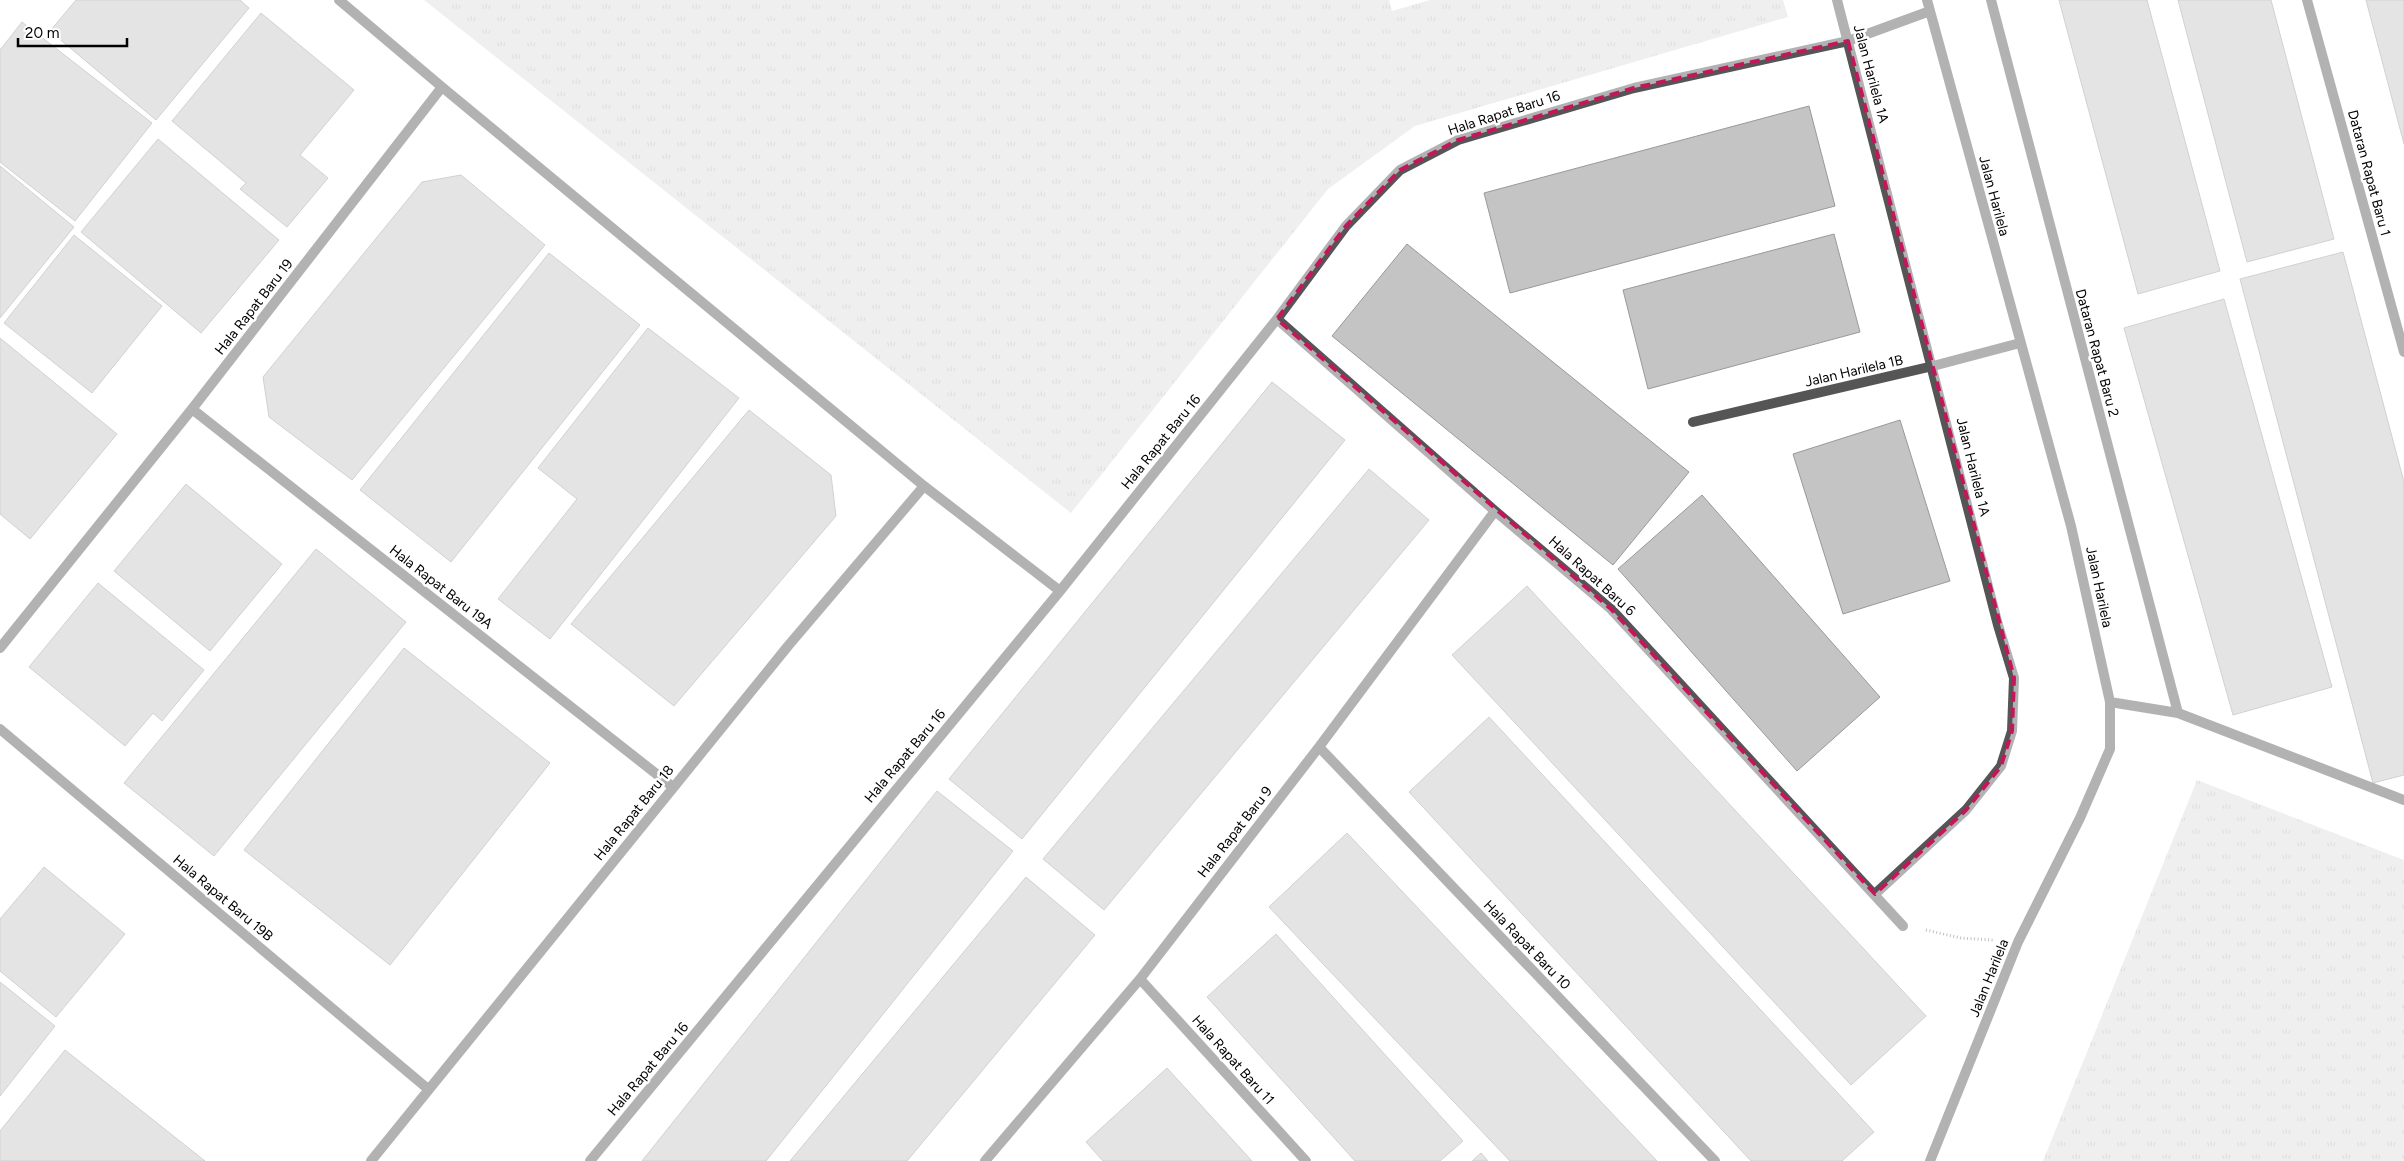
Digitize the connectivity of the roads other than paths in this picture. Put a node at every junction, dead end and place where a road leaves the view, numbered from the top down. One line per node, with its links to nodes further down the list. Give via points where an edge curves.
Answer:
1 (339, 0): 8 (street)
2 (1837, 0): 7 (street, Jalan Harilela 1A)
3 (1927, 0): 6 (street, Jalan Harilela)
4 (1991, 0): 20 (street, Dataran Rapat Baru 2)
5 (2307, 0): 11 (street, Dataran Rapat Baru 1)
6 (1930, 11): 7 (street, Hala Rapat Baru 16); 10 (street, Jalan Harilela)
7 (1848, 41): 9 (street, Hala Rapat Baru 16, via 1634,88 1458,140 1400,170 1346,226); 12 (street, Jalan Harilela 1A)
8 (442, 87): 13 (street, Hala Rapat Baru 19); 15 (street)
9 (1277, 319): 16 (street, Hala Rapat Baru 6); 17 (street, Hala Rapat Baru 16)
10 (2020, 343): 12 (street, Jalan Harilela 1B); 19 (street, Jalan Harilela, via 2071,526)
11 (2404, 352)
12 (1933, 366): 14 (street, Jalan Harilela 1B); 25 (street, Jalan Harilela 1A, via 2014,678 2012,731 2001,766 1966,810)
13 (192, 409): 18 (street, Hala Rapat Baru 19); 23 (street, Hala Rapat Baru 19A)
14 (1693, 422)
15 (924, 486): 17 (street); 23 (street, Hala Rapat Baru 18)
16 (1495, 511): 22 (street, Hala Rapat Baru 9); 25 (street, Hala Rapat Baru 6, via 1611,609)
17 (1060, 591): 30 (street, Hala Rapat Baru 16)
18 (0, 648)
19 (2110, 702): 20 (street); 34 (street, Jalan Harilela, via 2110,749 2080,818 2018,942)
20 (2178, 713): 24 (street)
21 (0, 729): 28 (street, Hala Rapat Baru 19B)
22 (1319, 747): 27 (street, Hala Rapat Baru 9); 33 (street, Hala Rapat Baru 10)
23 (673, 787): 28 (street, Hala Rapat Baru 18)
24 (2404, 800)
25 (1875, 894): 26 (street, Hala Rapat Baru 6)
26 (1903, 926)
27 (1140, 978): 31 (street, Hala Rapat Baru 9); 32 (street, Hala Rapat Baru 11)
28 (428, 1089): 29 (street, Hala Rapat Baru 18)
29 (371, 1161)
30 (590, 1161)
31 (985, 1161)
32 (1306, 1161)
33 (1715, 1161)
34 (1930, 1161)

